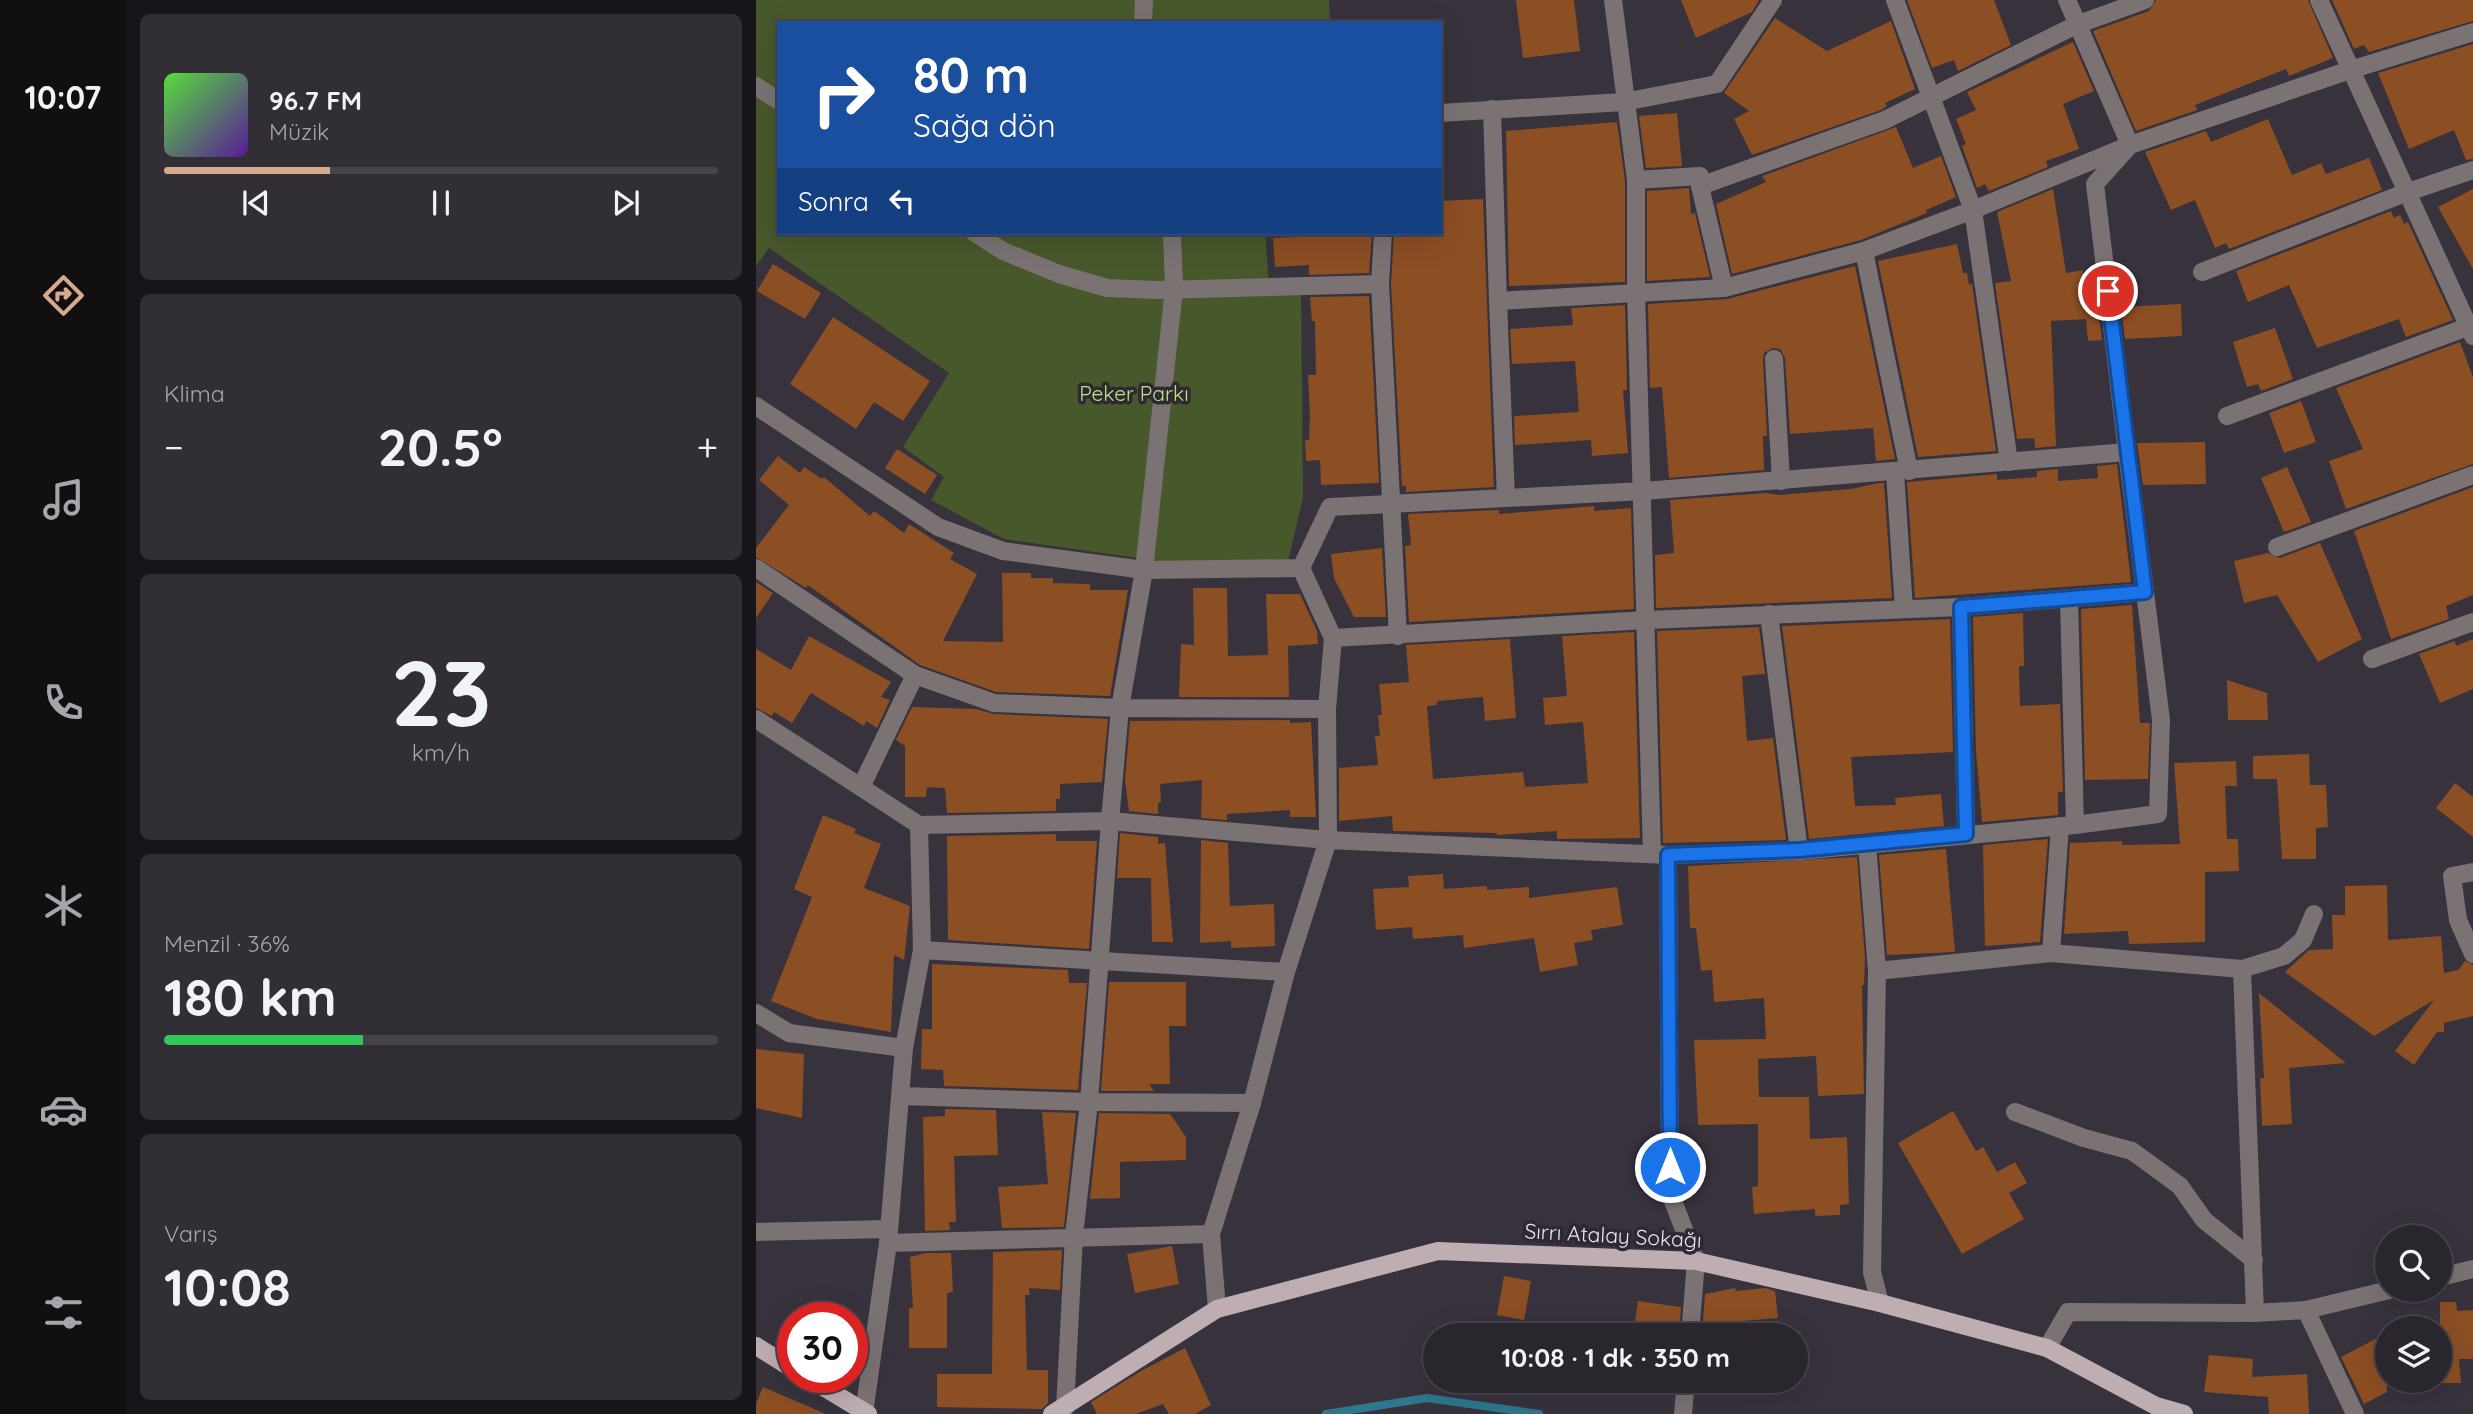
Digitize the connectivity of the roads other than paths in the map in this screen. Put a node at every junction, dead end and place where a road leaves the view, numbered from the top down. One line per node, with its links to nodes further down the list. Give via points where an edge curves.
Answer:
1 (1144, 0): 8 (street)
2 (1613, 0): 15 (street)
3 (1773, 0): 15 (street, via 1717,84)
4 (1895, 0): 13 (street)
5 (2067, 0): 9 (street)
6 (2145, 0): 9 (street)
7 (2319, 0): 11 (street)
8 (1143, 21)
9 (2076, 25): 13 (street); 18 (street)
10 (2473, 32): 11 (street)
11 (2350, 70): 18 (street); 22 (street)
12 (756, 86): 14 (street)
13 (1930, 96): 21 (street, via 1885,120); 23 (street)
14 (777, 101)
15 (1624, 102): 16 (street); 20 (street)
16 (1492, 109): 17 (street); 33 (street)
17 (1442, 113)
18 (2130, 145): 23 (street); 38 (street, via 2095,184)
19 (2473, 170): 22 (street)
20 (1636, 180): 21 (street, via 1700,176); 32 (street)
21 (1700, 186): 30 (street)
22 (2405, 193): 28 (street); 34 (street)
23 (1973, 211): 27 (street); 39 (street)
24 (978, 235): 31 (street, via 1003,251 1107,288)
25 (1172, 235): 31 (street)
26 (1383, 235): 29 (street)
27 (1864, 251): 30 (street); 40 (street)
28 (2202, 272)
29 (1380, 284): 31 (street); 45 (street)
30 (1724, 288): 32 (street)
31 (1174, 289): 49 (street)
32 (1636, 292): 33 (street); 43 (street)
33 (1498, 301): 44 (street)
34 (2472, 329): 37 (street)
35 (1773, 359): 42 (street)
36 (756, 407): 49 (street, via 938,527 1003,551)
37 (2227, 416)
38 (2127, 453): 39 (street); 50 (street)
39 (2009, 462): 40 (street)
40 (1902, 472): 42 (street); 53 (street)
41 (2473, 475): 46 (street)
42 (1781, 481): 43 (street)
43 (1644, 491): 44 (street); 55 (street)
44 (1506, 498): 45 (street)
45 (1390, 504): 48 (street, via 1329,507); 57 (street)
46 (2277, 547)
47 (756, 568): 60 (street)
48 (1301, 568): 49 (street); 58 (street)
49 (1144, 570): 61 (street)
50 (2145, 592): 51 (street); 67 (street, via 2161,720 2158,814)
51 (2069, 600): 52 (street); 67 (street)
52 (1961, 607): 53 (street); 68 (street)
53 (1904, 608): 54 (street)
54 (1769, 614): 55 (street); 71 (street)
55 (1648, 620): 57 (street); 72 (street)
56 (2473, 622): 59 (street)
57 (1398, 636): 58 (street)
58 (1333, 639): 62 (street)
59 (2372, 659)
60 (915, 675): 61 (street, via 994,703); 64 (street)
61 (1121, 708): 62 (street); 65 (street)
62 (1327, 709): 69 (street)
63 (756, 719): 64 (street)
64 (862, 785): 66 (street)
65 (1110, 821): 66 (street); 69 (street); 78 (street)
66 (919, 825): 75 (street)
67 (2068, 826): 68 (street); 76 (street)
68 (1966, 834): 70 (street)
69 (1328, 840): 72 (street); 80 (street)
70 (1867, 844): 71 (street); 81 (street)
71 (1799, 850): 72 (street)
72 (1660, 854): 93 (street, via 1670,1193)
73 (2473, 872): 77 (street, via 2452,876 2458,920)
74 (2314, 914): 79 (street, via 2303,940 2284,956)
75 (922, 950): 78 (street); 83 (street)
76 (2051, 953): 79 (street); 81 (street)
77 (2473, 954)
78 (1100, 958): 80 (street); 85 (street)
79 (2242, 969): 92 (street)
80 (1286, 971): 86 (street)
81 (1877, 971): 97 (street, via 1872,1272)
82 (756, 1013): 83 (street, via 789,1032)
83 (904, 1048): 84 (street)
84 (901, 1096): 85 (street); 90 (street)
85 (1089, 1102): 86 (street); 91 (street)
86 (1252, 1103): 89 (street)
87 (2015, 1112): 92 (street, via 2132,1151 2180,1186 2204,1220)
88 (756, 1232): 90 (street)
89 (1211, 1234): 91 (street); 98 (street)
90 (888, 1236): 91 (street); 109 (street)
91 (1074, 1236): 108 (street)
92 (2253, 1260): 100 (street)
93 (1696, 1261): 97 (main road, Sırrı Atalay Sokağı); 98 (main road, Sırrı Atalay Sokağı, via 1438,1251); 101 (street)
94 (2473, 1269): 95 (street)
95 (2452, 1275)
96 (2375, 1293): 99 (street)
97 (1880, 1303): 103 (main road, Sırrı Atalay Sokağı)
98 (1217, 1309): 108 (main road, Sırrı Atalay Sokağı)
99 (2306, 1310): 100 (street); 112 (street)
100 (2255, 1313): 103 (street, via 2068,1312)
101 (1691, 1323)
102 (756, 1346): 104 (main road)
103 (2047, 1348): 107 (main road, Sırrı Atalay Sokağı)
104 (777, 1359)
105 (833, 1393): 109 (main road)
106 (1685, 1393): 110 (street)
107 (2155, 1410): 111 (main road, Sırrı Atalay Sokağı)
108 (1058, 1411)
109 (866, 1414)
110 (1683, 1414)
111 (2184, 1414)
112 (2355, 1414)

